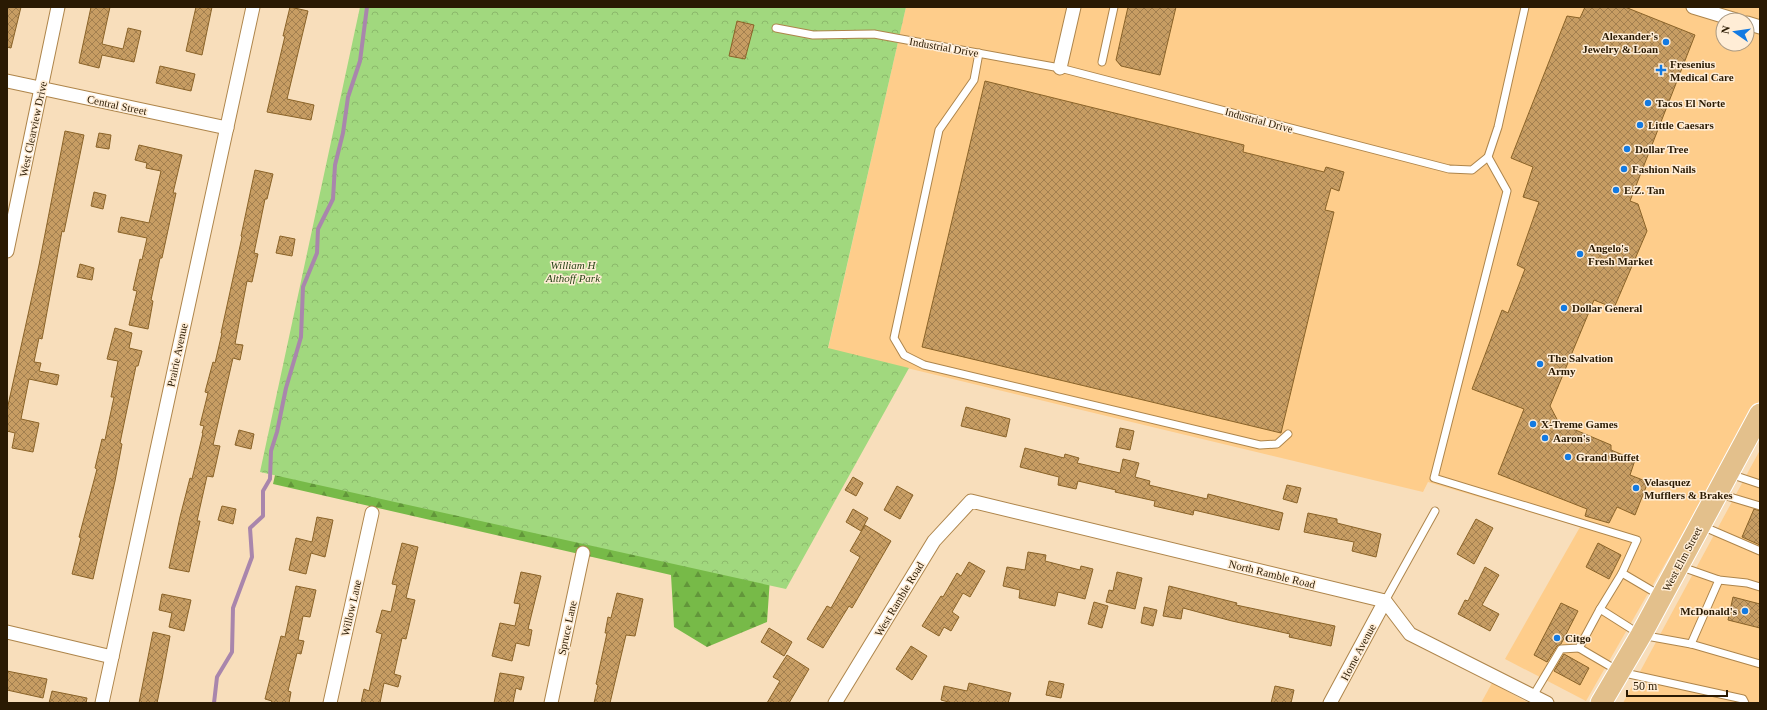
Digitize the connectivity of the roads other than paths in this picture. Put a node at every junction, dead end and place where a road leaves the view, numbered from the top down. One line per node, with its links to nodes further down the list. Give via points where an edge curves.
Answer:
1 (58, 7): 13 (street, West Clearview Drive)
2 (253, 7): 14 (street, Prairie Avenue)
3 (1074, 7): 11 (street)
4 (1114, 7): 10 (lane)
5 (1525, 7): 15 (lane, via 1498,128)
6 (1693, 7): 7 (street)
7 (1715, 14)
8 (776, 28): 9 (lane, Industrial Drive, via 813,35 874,34)
9 (979, 53): 11 (lane, Industrial Drive); 18 (lane, via 974,80 938,130 894,338 904,356 924,365 1260,445 1277,444)
10 (1102, 62)
11 (1060, 68): 15 (lane, Industrial Drive, via 1449,169 1472,170)
12 (7, 81): 13 (street, Central Street)
13 (42, 89): 14 (street, Central Street); 16 (street, West Clearview Drive)
14 (227, 128): 40 (street, Prairie Avenue)
15 (1488, 157): 30 (lane, via 1507,191 1434,478 1637,540)
16 (7, 251)
17 (1760, 414): 19 (main road, West Elm Street, via 1750,440)
18 (1288, 434)
19 (1728, 473): 20 (lane); 21 (main road, West Elm Street)
20 (1760, 484)
21 (1717, 494): 23 (lane); 26 (main road, West Elm Street)
22 (971, 501): 34 (street, North Ramble Road); 47 (street, West Ramble Road, via 934,541)
23 (1760, 506)
24 (1435, 511): 34 (lane)
25 (372, 512): 45 (street, Willow Lane)
26 (1700, 526): 27 (lane); 29 (main road, West Elm Street)
27 (1760, 552)
28 (584, 553): 46 (street, Spruce Lane)
29 (1678, 566): 31 (lane); 33 (main road, West Elm Street)
30 (1622, 573): 33 (lane); 35 (lane)
31 (1719, 580): 32 (lane); 38 (lane)
32 (1760, 587)
33 (1662, 596): 37 (main road, West Elm Street)
34 (1385, 601): 43 (street, via 1410,634); 48 (street, Home Avenue)
35 (1600, 609): 37 (lane); 39 (lane)
36 (7, 632): 40 (street)
37 (1641, 634): 38 (lane); 42 (main road, West Elm Street)
38 (1691, 644): 41 (lane)
39 (1579, 648): 42 (lane); 43 (lane, via 1561,649)
40 (112, 657): 44 (street, Prairie Avenue)
41 (1760, 664)
42 (1620, 672): 50 (main road, West Elm Street); 51 (lane, via 1743,699)
43 (1533, 696): 49 (street)
44 (102, 703)
45 (330, 703)
46 (551, 703)
47 (835, 703)
48 (1330, 703)
49 (1547, 703)
50 (1601, 703)
51 (1745, 703)

